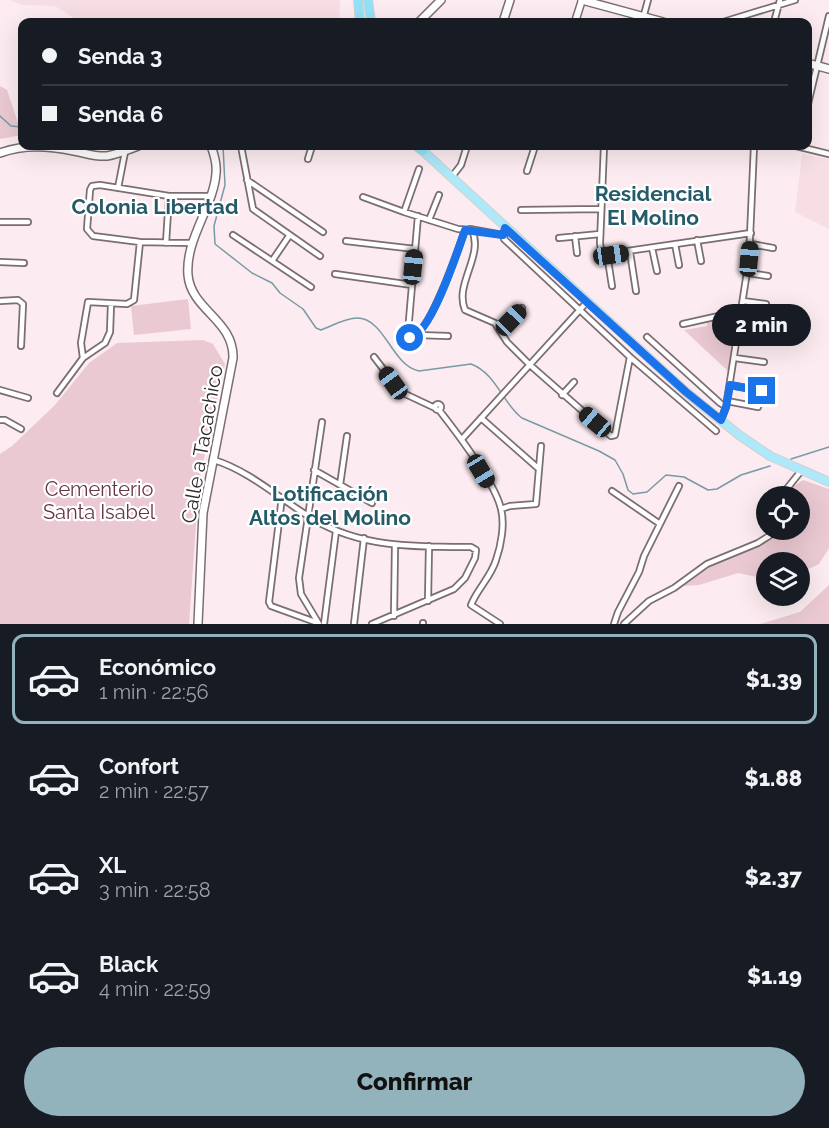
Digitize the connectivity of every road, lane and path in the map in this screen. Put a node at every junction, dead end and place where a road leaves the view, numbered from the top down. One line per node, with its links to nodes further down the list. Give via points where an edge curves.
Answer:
1 (441, 0): 11 (main road)
2 (510, 0): 12 (main road)
3 (582, 0): 13 (street); 14 (main road)
4 (648, 0): 15 (street)
5 (795, 0): 7 (street)
6 (361, 1): 9 (highway); 10 (highway)
7 (779, 3): 16 (street); 17 (street)
8 (829, 16): 19 (street)
9 (359, 18)
10 (367, 18)
11 (423, 18)
12 (503, 18)
13 (576, 18)
14 (637, 18)
15 (644, 18)
16 (735, 18)
17 (775, 18)
18 (812, 64): 19 (main road)
19 (818, 66): 20 (main road); 21 (street)
20 (829, 69)
21 (812, 89)
22 (18, 147): 35 (main road)
23 (63, 150): 34 (main road, via 100,156)
24 (129, 150): 34 (main road)
25 (212, 150): 45 (main road, Calle a Tacachico, via 216,173)
26 (242, 150): 41 (street)
27 (311, 150): 37 (street)
28 (422, 150): 40 (main road)
29 (466, 150): 40 (street)
30 (534, 150): 39 (street)
31 (604, 150): 47 (street)
32 (754, 150): 57 (street)
33 (812, 150): 36 (street)
34 (124, 152): 42 (street)
35 (0, 153)
36 (829, 154)
37 (308, 159)
38 (419, 169): 49 (street)
39 (527, 171)
40 (453, 176): 56 (main road)
41 (247, 180): 55 (street); 60 (street, via 253,209)
42 (118, 188): 44 (street); 65 (street, via 92,186 87,229 93,236)
43 (439, 195): 51 (street)
44 (169, 196): 45 (street); 66 (street)
45 (210, 196): 67 (main road, Calle a Tacachico)
46 (363, 197): 49 (street)
47 (601, 209): 48 (street); 58 (street)
48 (521, 210)
49 (404, 212): 50 (street)
50 (418, 216): 51 (street); 72 (street)
51 (429, 220): 54 (street)
52 (0, 222): 53 (street)
53 (28, 222)
54 (469, 230): 56 (street); 100 (street, via 475,246 463,303 468,312 493,322); 102 (street, via 444,289)
55 (323, 232)
56 (504, 232): 92 (main road); 96 (street, via 504,239)
57 (751, 232): 63 (street); 69 (street)
58 (600, 234): 61 (street); 75 (street, via 601,250)
59 (233, 235): 78 (street)
60 (290, 236): 76 (street); 78 (street)
61 (575, 236): 62 (street); 74 (street)
62 (559, 238)
63 (697, 240): 68 (street); 79 (street)
64 (346, 241): 72 (street)
65 (140, 242): 66 (street); 93 (street, via 134,300)
66 (166, 243): 67 (street)
67 (193, 243): 132 (main road, Calle a Tacachico, via 188,264 190,284 229,335 234,352)
68 (675, 244): 70 (street); 81 (street)
69 (751, 244): 71 (street); 83 (street)
70 (652, 248): 73 (street); 82 (street)
71 (773, 248)
72 (415, 249): 86 (street)
73 (630, 252): 75 (street); 89 (street)
74 (577, 253)
75 (607, 254): 87 (street)
76 (320, 256)
77 (0, 261): 80 (street)
78 (272, 261): 88 (street)
79 (701, 261)
80 (24, 263)
81 (679, 265)
82 (657, 271)
83 (748, 273): 85 (street); 91 (street)
84 (335, 274): 86 (street)
85 (768, 276)
86 (412, 285): 102 (street, via 408,334 410,338)
87 (612, 286)
88 (311, 287)
89 (636, 291)
90 (0, 301): 105 (street, via 18,300 23,304)
91 (743, 301): 94 (street); 97 (street)
92 (587, 302): 96 (street); 110 (main road)
93 (111, 304): 108 (street, via 110,332 105,343); 108 (street, via 88,302 81,343)
94 (766, 304)
95 (522, 308): 100 (street)
96 (579, 310): 107 (street); 112 (street)
97 (741, 312): 98 (street); 99 (street)
98 (683, 324)
99 (739, 328): 101 (street); 109 (street)
100 (500, 331): 112 (street)
101 (766, 334)
102 (418, 335): 103 (street)
103 (448, 336)
104 (647, 337): 121 (street)
105 (21, 346)
106 (374, 357): 130 (street, via 401,393 437,409)
107 (630, 357): 113 (street); 119 (street, via 615,435 611,436)
108 (83, 358): 118 (street)
109 (735, 358): 111 (street); 115 (street)
110 (651, 360): 113 (street); 125 (main road)
111 (764, 362)
112 (530, 365): 119 (street); 123 (street)
113 (645, 370): 128 (street)
114 (574, 382): 119 (street)
115 (730, 385): 117 (street); 121 (street)
116 (0, 390): 120 (street)
117 (762, 391)
118 (57, 393)
119 (562, 395)
120 (28, 398)
121 (727, 404): 122 (street); 125 (street)
122 (758, 407)
123 (481, 418): 130 (street); 133 (street)
124 (0, 420): 127 (street)
125 (721, 420): 135 (main road, via 770,456)
126 (322, 422): 134 (street)
127 (21, 429)
128 (716, 431)
129 (348, 436): 137 (street)
130 (462, 439): 143 (street)
131 (541, 446): 133 (street)
132 (214, 460): 141 (street); 153 (main road, Calle a Tacachico, via 203,513)
133 (538, 469): 143 (street, via 535,504)
134 (314, 470): 137 (street); 144 (street)
135 (801, 471): 136 (main road); 139 (street)
136 (829, 482)
137 (340, 485): 142 (street)
138 (679, 486): 145 (street)
139 (789, 486)
140 (612, 491): 145 (street)
141 (282, 497): 144 (street); 154 (street, via 268,598 271,606)
142 (372, 502)
143 (501, 509): 157 (street, via 497,557 471,605)
144 (308, 515): 146 (street); 154 (street, via 299,586)
145 (660, 524): 158 (street)
146 (336, 531): 147 (street); 154 (street)
147 (364, 538): 149 (street); 155 (street)
148 (764, 540): 159 (street, via 707,564 649,602)
149 (395, 546): 150 (street); 152 (street)
150 (429, 546): 151 (street); 151 (street, via 471,546 476,550 460,584)
151 (428, 601): 152 (street)
152 (394, 616): 156 (street)
153 (198, 624)
154 (320, 624)
155 (354, 624)
156 (372, 624)
157 (500, 624)
158 (614, 624)
159 (624, 624)

